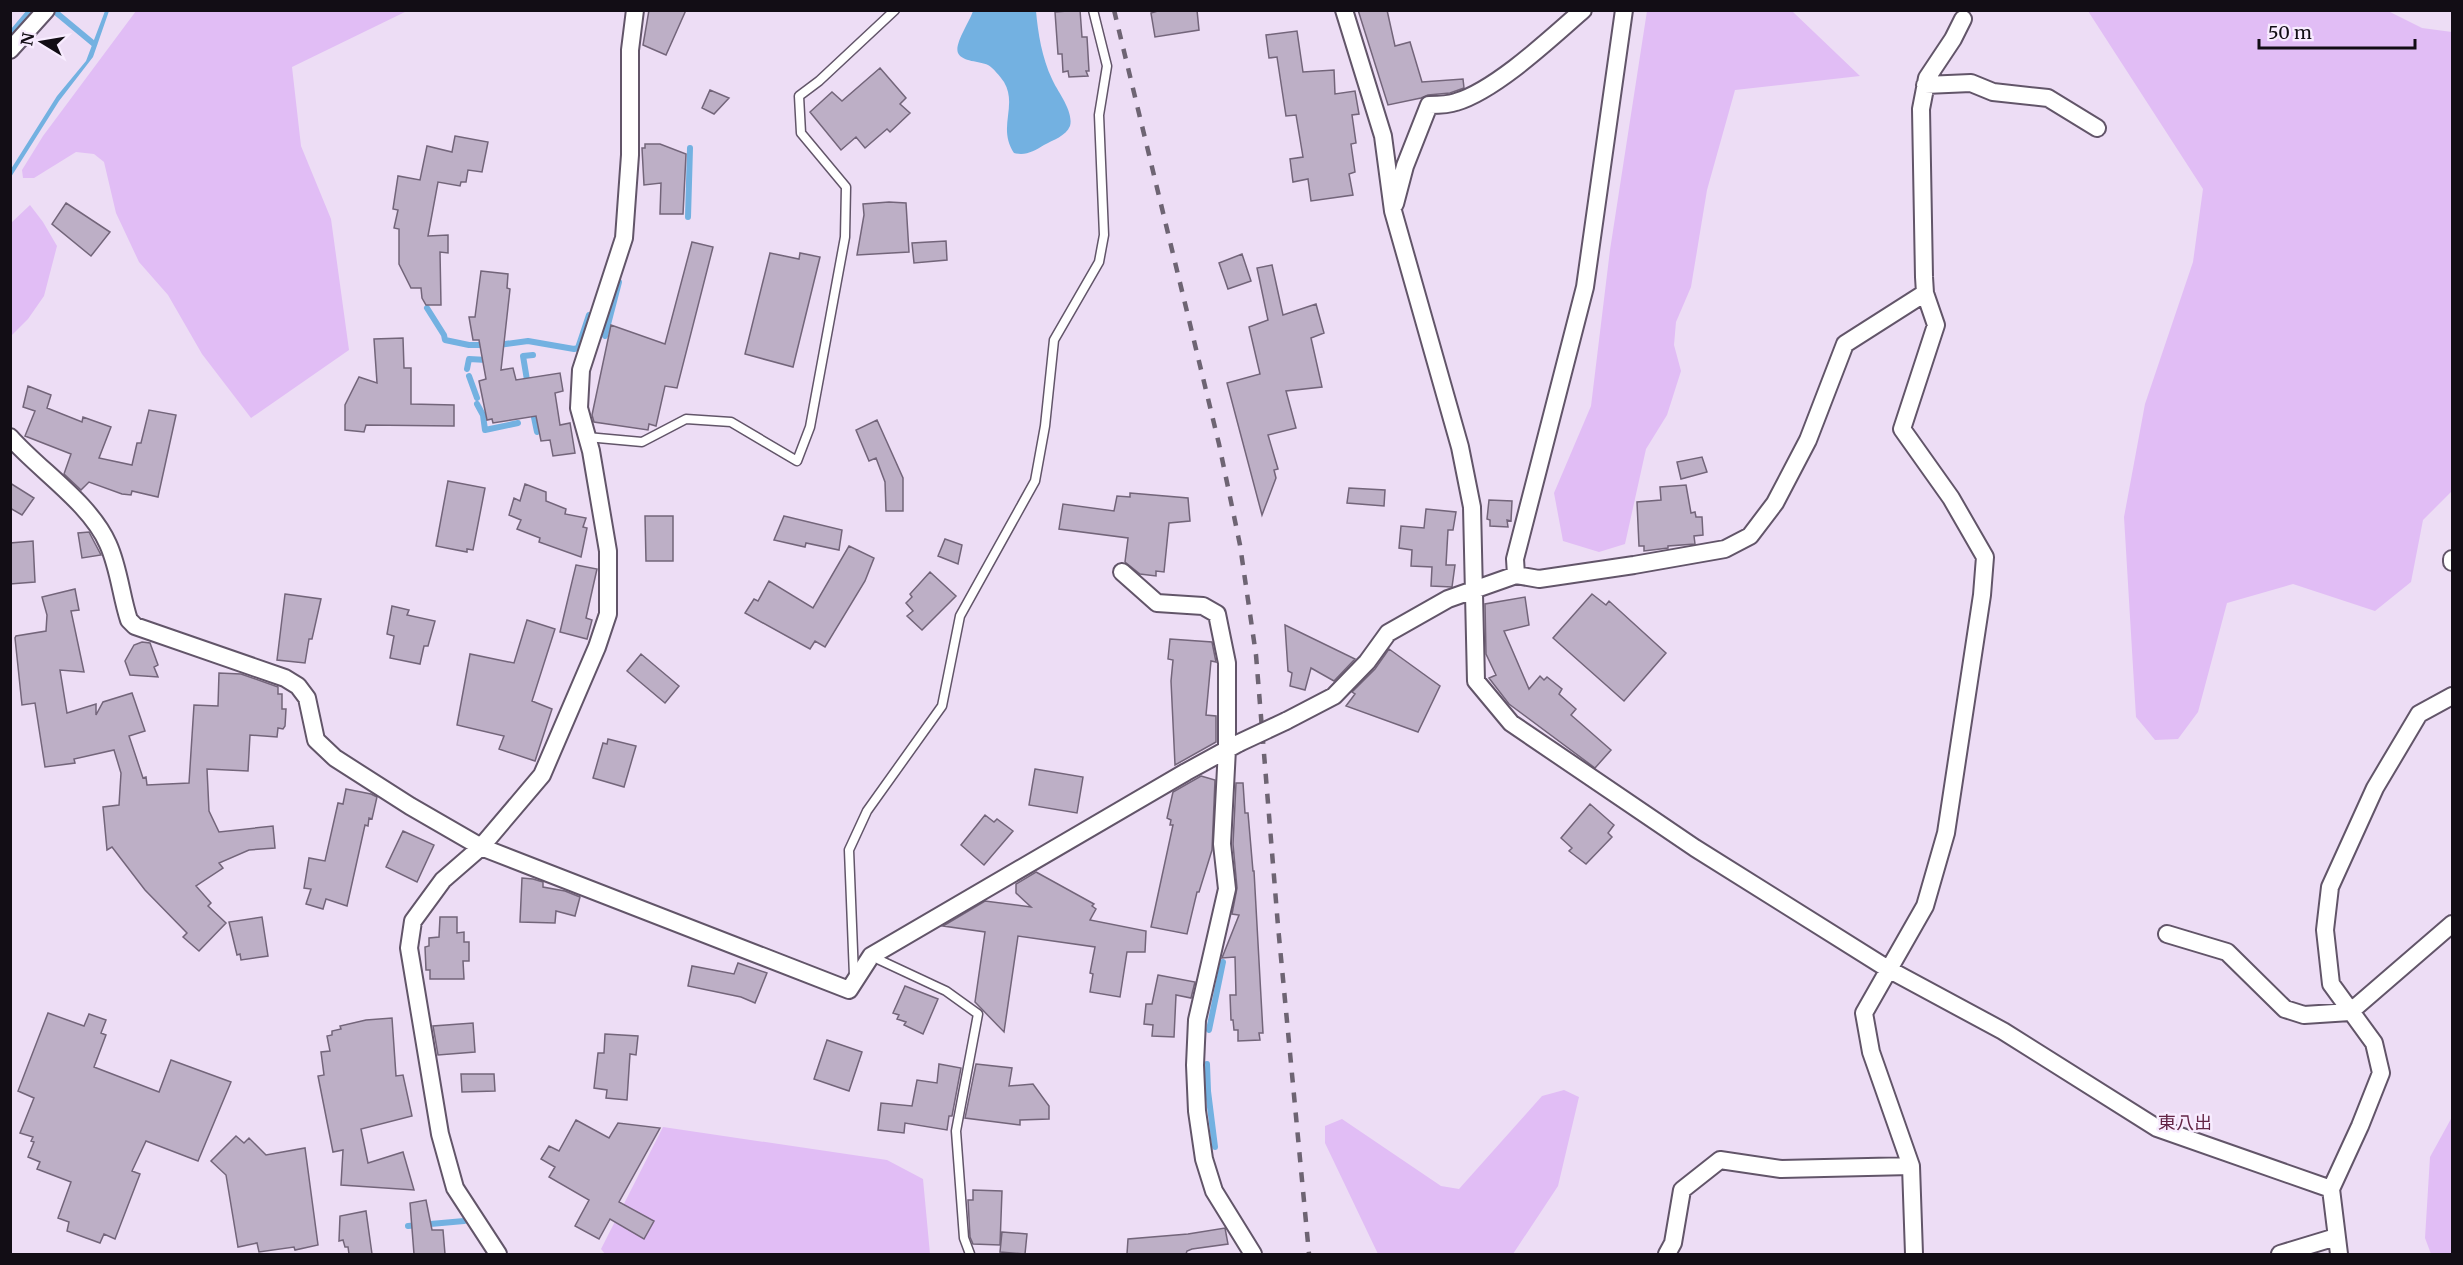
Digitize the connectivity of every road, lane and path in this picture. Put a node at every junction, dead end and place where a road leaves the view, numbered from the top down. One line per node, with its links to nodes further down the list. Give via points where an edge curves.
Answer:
1 (46, 10): 9 (street)
2 (635, 10): 14 (street, via 630,50 630,154 624,238 581,370 579,408)
3 (895, 10): 14 (lane, via 799,96 801,133 846,187 843,248 810,427 797,461 731,422 686,419 642,441)
4 (1093, 10): 26 (lane, via 1107,66 1099,115 1104,235 1099,262 1054,340 1035,481 960,616 942,706 867,811 849,850)
5 (1344, 10): 12 (street, via 1383,136)
6 (1584, 10): 12 (street, via 1482,90 1456,103 1428,105)
7 (1624, 10): 17 (street, via 1585,287 1515,559)
8 (1963, 19): 10 (street)
9 (10, 50)
10 (1925, 85): 11 (street, via 1971,83 1993,92 2048,98); 13 (street, via 1921,109)
11 (2097, 128)
12 (1393, 211): 18 (street, via 1460,447 1472,507)
13 (1925, 293): 17 (street, via 1845,344 1808,440 1775,503 1750,536 1725,549 1634,565 1539,579); 25 (street, via 1936,325 1902,429 1951,498 1985,556 1946,833 1925,906)
14 (587, 437): 21 (street, via 608,551 608,614 542,775)
15 (10, 438): 21 (street, via 101,529 114,561 129,620 135,626 285,678 298,686 307,698 316,740 335,758)
16 (1122, 572): 20 (street, via 1157,603 1203,606 1217,614 1227,663)
17 (1516, 575): 18 (street)
18 (1474, 591): 20 (street, bridge, via 1448,600 1388,633 1334,696); 25 (street, via 1476,681 1511,723 1695,848)
19 (2452, 696): 27 (street, via 2420,714 2375,788 2330,887 2325,930 2331,984)
20 (1233, 746): 24 (street); 33 (street, via 1222,844 1227,889 1197,1020 1195,1065 1204,1159 1214,1191)
21 (481, 847): 26 (street, via 849,990); 31 (street, via 443,880 413,921 409,948 440,1134 455,1188)
22 (2452, 924): 27 (street)
23 (2167, 934): 27 (street, via 2227,952 2285,1009 2304,1016)
24 (871, 956): 26 (street); 32 (lane, via 946,991 978,1014 956,1131 964,1238)
25 (1888, 969): 28 (street, via 1864,1013 1872,1052); 29 (street, via 2003,1031 2157,1128)
26 (854, 982)
27 (2350, 1012): 29 (street, via 2374,1043 2381,1073)
28 (1911, 1166): 34 (street, via 1781,1168 1720,1160 1682,1190); 35 (street)
29 (2331, 1189): 30 (street)
30 (2336, 1237): 36 (street); 37 (street)
31 (498, 1254)
32 (970, 1254)
33 (1253, 1254)
34 (1668, 1254)
35 (1914, 1254)
36 (2280, 1254)
37 (2339, 1254)

